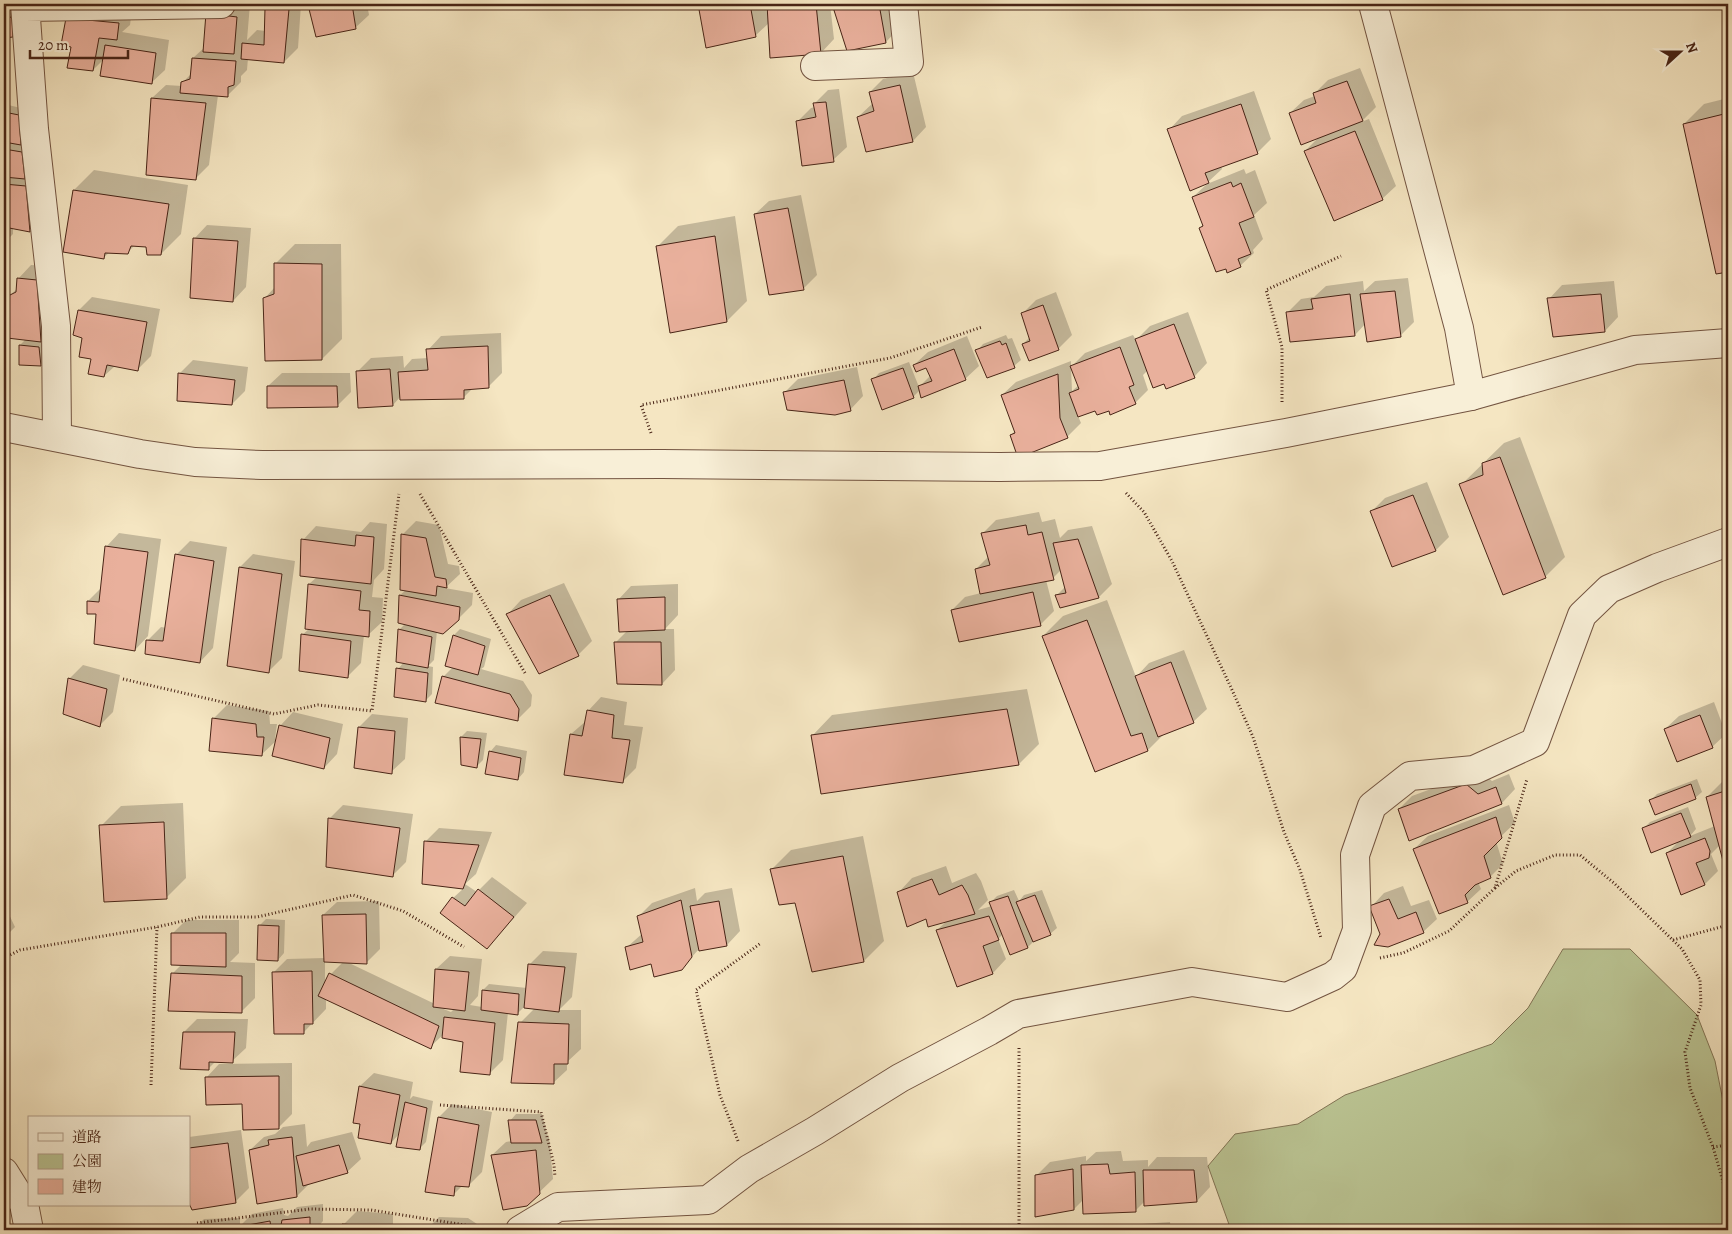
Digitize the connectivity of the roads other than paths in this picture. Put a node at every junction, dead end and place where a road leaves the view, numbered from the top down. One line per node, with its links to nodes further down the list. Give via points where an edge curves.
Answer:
1 (222, 4): 4 (street)
2 (903, 4): 5 (street, via 909,62)
3 (1373, 4): 7 (street, via 1459,328)
4 (25, 5): 9 (street, via 34,129 56,326)
5 (815, 66)
6 (1728, 343): 7 (street, via 1635,350)
7 (1471, 396): 9 (street, via 1100,466 262,465 194,462)
8 (4, 427): 9 (street)
9 (57, 437)
10 (1728, 542): 13 (street, via 1609,589 1582,615 1535,742 1474,770 1410,776 1372,806 1355,855 1357,930 1338,972 1287,996 1192,982 1018,1014 900,1078 749,1169 708,1200 558,1207)
11 (4, 1172): 12 (street, via 24,1204)
12 (29, 1230)
13 (520, 1230)

